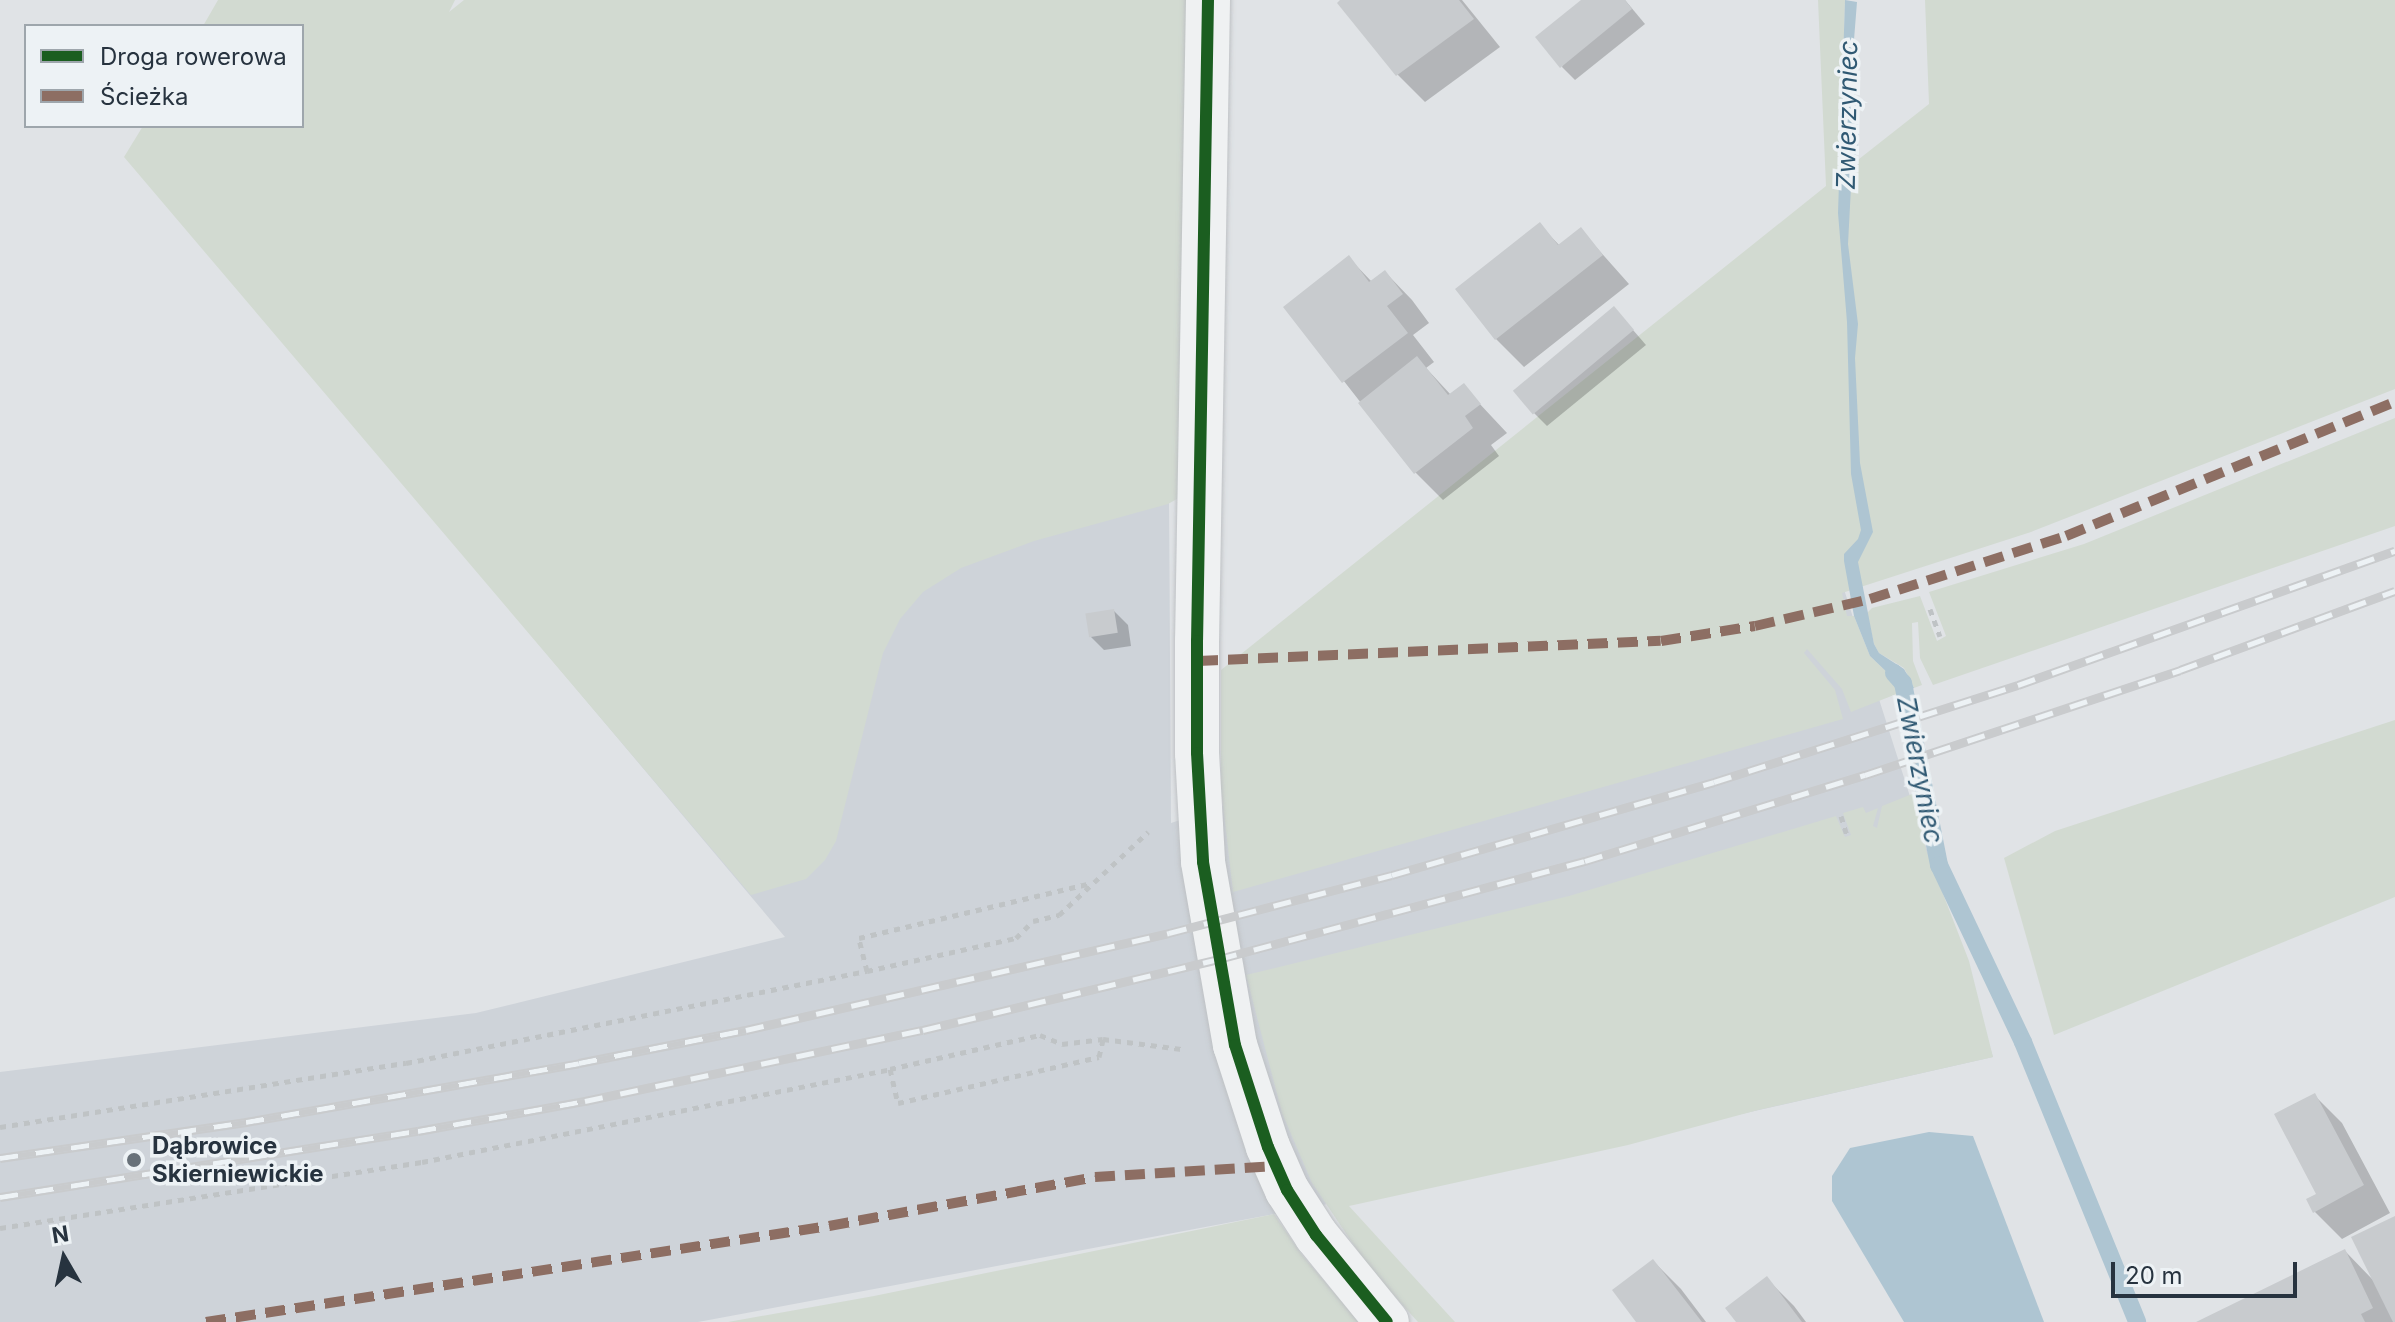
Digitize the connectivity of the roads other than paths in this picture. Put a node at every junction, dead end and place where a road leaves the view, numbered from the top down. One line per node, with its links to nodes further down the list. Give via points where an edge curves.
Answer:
1 (1208, 0): 2 (street, via 1197,641 1199,817 1210,907 1239,1056 1268,1147 1287,1190 1334,1260)
2 (1387, 1322)

